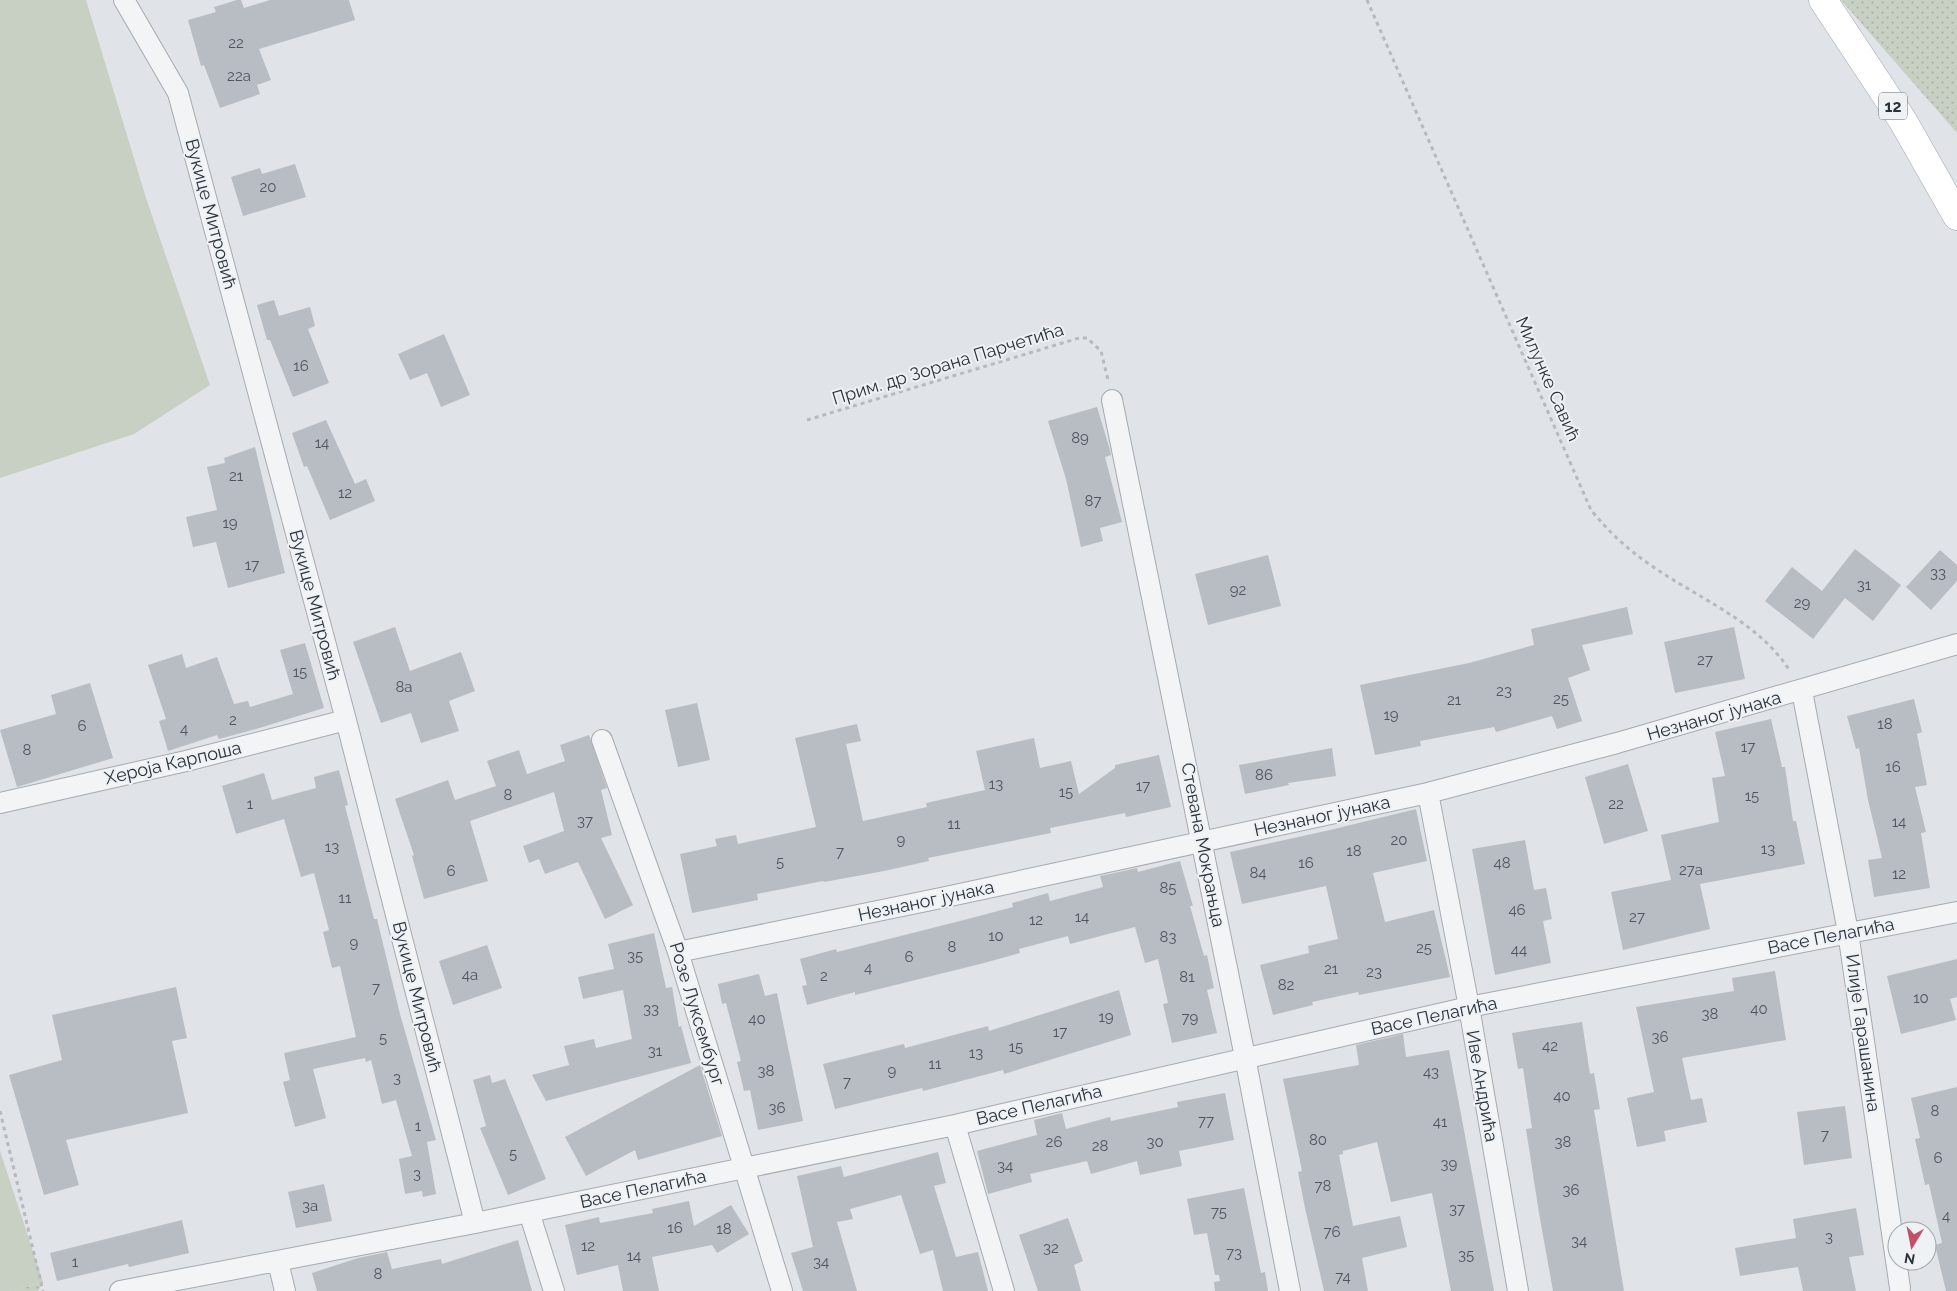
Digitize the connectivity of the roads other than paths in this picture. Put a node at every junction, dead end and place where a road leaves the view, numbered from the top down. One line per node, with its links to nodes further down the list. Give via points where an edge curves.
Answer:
1 (124, 0): 7 (street, Вукице Митровић, via 178,93)
2 (1823, 0): 3 (main road, 12, via 1903,121)
3 (1957, 216)
4 (1112, 400): 11 (street, Стевана Мокрањца)
5 (1957, 644): 6 (street, Незнаног јунака)
6 (1802, 691): 9 (street, Незнаног јунака); 13 (street, Илије Гарашанина)
7 (346, 720): 10 (street, Хероја Карпоша, via 186,761); 20 (street, Вукице Митровић)
8 (602, 740): 14 (street, Розе Луксембург)
9 (1428, 793): 11 (street, Незнаног јунака); 15 (street, Иве Андрића)
10 (0, 803)
11 (1202, 841): 14 (street, Незнаног јунака); 16 (street, Стевана Мокрањца)
12 (1957, 912): 13 (street, Васе Пелагића)
13 (1848, 932): 15 (street, Васе Пелагића); 22 (street, Илије Гарашанина)
14 (678, 952): 18 (street, Розе Луксембург)
15 (1469, 1007): 16 (street, Васе Пелагића); 29 (street, Иве Андрића)
16 (1245, 1057): 17 (street, Васе Пелагића); 28 (street, Стевана Мокрањца)
17 (955, 1125): 18 (street, Васе Пелагића); 27 (street)
18 (744, 1168): 19 (street, Васе Пелагића); 26 (street, Розе Луксембург)
19 (529, 1212): 20 (street, Васе Пелагића); 25 (street)
20 (475, 1223): 21 (street, Васе Пелагића)
21 (278, 1262): 23 (street, Васе Пелагића); 24 (street)
22 (1900, 1288)
23 (120, 1291)
24 (285, 1291)
25 (554, 1291)
26 (782, 1291)
27 (1004, 1291)
28 (1290, 1291)
29 (1518, 1291)

